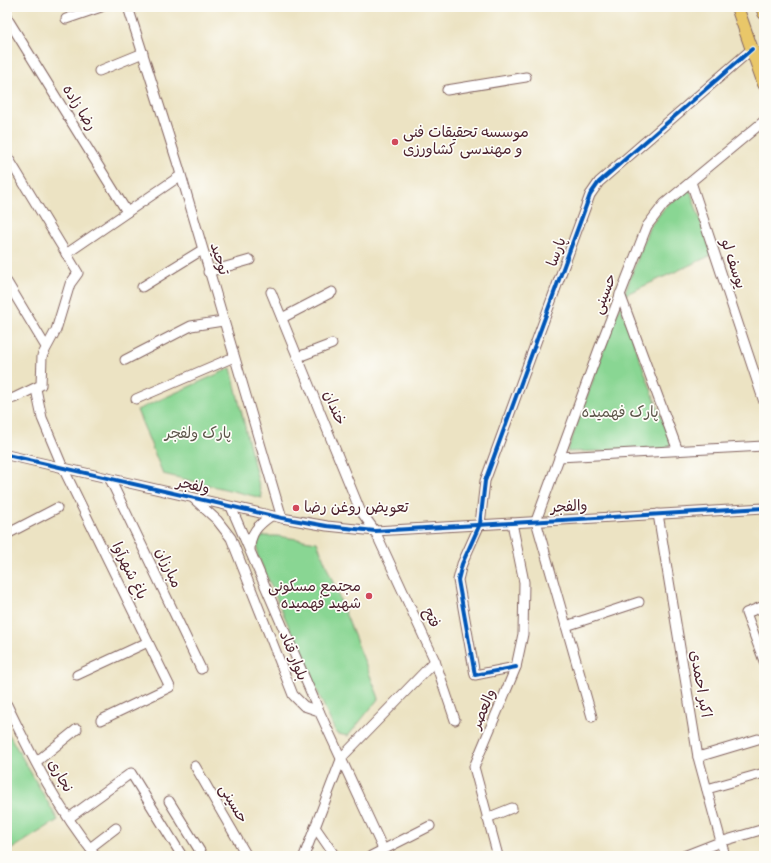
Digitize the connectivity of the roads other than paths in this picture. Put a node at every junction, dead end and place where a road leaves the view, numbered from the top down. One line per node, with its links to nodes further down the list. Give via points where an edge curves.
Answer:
1 (101, 7): 7 (street)
2 (128, 7): 9 (street, توحید)
3 (737, 7): 8 (main road)
4 (762, 7): 5 (main road)
5 (764, 13)
6 (7, 18): 18 (street, رضا زاده)
7 (66, 19)
8 (752, 49): 12 (main road); 54 (street, پارسا, via 599,182 590,195 485,481)
9 (143, 53): 10 (street); 16 (street, توحید)
10 (99, 71)
11 (526, 77): 13 (street)
12 (764, 84)
13 (446, 90)
14 (764, 122): 17 (street, حسینی)
15 (7, 156): 20 (street)
16 (180, 176): 18 (street); 19 (street, توحید)
17 (691, 182): 27 (street, حسینی, via 664,204 647,226); 38 (street, یوسف لو)
18 (127, 212): 20 (street)
19 (202, 250): 22 (street, توحید); 24 (street)
20 (66, 254): 31 (street, via 78,273 70,284 56,330)
21 (250, 260): 22 (street)
22 (208, 272): 29 (street, توحید)
23 (7, 282): 31 (street)
24 (142, 288)
25 (271, 292): 28 (street, خندان)
26 (332, 292): 28 (street)
27 (620, 294): 40 (street); 42 (street, حسینی)
28 (282, 318): 33 (street, خندان)
29 (223, 321): 32 (street, توحید); 34 (street, via 191,326)
30 (332, 344): 33 (street)
31 (46, 347): 35 (street, via 42,356 41,385)
32 (234, 357): 37 (street); 51 (street, توحید)
33 (298, 357): 55 (street, خندان, via 360,510)
34 (125, 360)
35 (36, 389): 36 (street); 43 (street, باغ شهرآوا, via 42,418)
36 (7, 399)
37 (136, 399)
38 (764, 402)
39 (764, 446): 40 (street)
40 (678, 450): 42 (street)
41 (7, 455): 43 (street, ولفجر)
42 (560, 457): 52 (street, حسینی)
43 (63, 468): 44 (street, ولفجر); 61 (street, باغ شهرآوا)
44 (110, 479): 45 (street, ولفجر); 65 (street, مبارزان)
45 (193, 498): 46 (street, ولفجر); 68 (street, بلوار قناد, via 221,524 231,538 293,695 304,706)
46 (231, 507): 50 (street, ولفجر); 57 (street, بلوار قناد)
47 (57, 508): 56 (street)
48 (764, 508): 49 (street, والفجر)
49 (658, 514): 52 (street, والفجر); 75 (street, اکبر احمدی)
50 (271, 516): 51 (street, ولفجر); 57 (street, via 253,533)
51 (282, 518): 55 (street, ولفجر)
52 (536, 521): 53 (street, والفجر); 60 (street)
53 (512, 523): 54 (street, والفجر); 64 (street, والعصر, via 524,582 523,634)
54 (480, 524): 55 (street, والفجر); 64 (street, پارسا, via 462,564 458,580 475,675)
55 (375, 531): 62 (street, فتح)
56 (7, 534)
57 (250, 551): 68 (street, بلوار قناد)
58 (639, 602): 60 (street)
59 (764, 606): 63 (street, via 746,612)
60 (566, 626): 69 (street)
61 (148, 642): 66 (street); 70 (street, باغ شهرآوا, via 170,687)
62 (435, 661): 71 (street, فتح); 74 (street)
63 (764, 661)
64 (516, 667): 83 (street, والعصر, via 474,767)
65 (201, 669)
66 (77, 675)
67 (7, 705): 76 (street, نجاری)
68 (319, 712): 74 (street, بلوار قناد)
69 (592, 717)
70 (100, 720)
71 (455, 720)
72 (78, 729): 76 (street)
73 (758, 739): 75 (street)
74 (342, 757): 85 (street); 90 (street, بلوار قناد)
75 (698, 757): 79 (street, اکبر احمدی)
76 (36, 762): 82 (street, نجاری, via 46,783)
77 (195, 766): 94 (street, حسینی)
78 (764, 773): 79 (street)
79 (707, 789): 88 (street, اکبر احمدی)
80 (169, 800): 93 (street)
81 (512, 808): 83 (street)
82 (69, 818): 89 (street, نجاری); 92 (street, via 131,773)
83 (487, 818): 98 (street, والعصر)
84 (430, 826): 90 (street)
85 (315, 827): 95 (street); 96 (street)
86 (116, 828): 89 (street)
87 (764, 829): 88 (street)
88 (720, 842): 99 (street); 100 (street, اکبر احمدی)
89 (90, 848): 91 (street, نجاری)
90 (383, 849): 97 (street)
91 (96, 856)
92 (182, 856)
93 (203, 856)
94 (247, 856)
95 (304, 856)
96 (335, 856)
97 (371, 856)
98 (498, 856)
99 (684, 856)
100 (725, 856)

